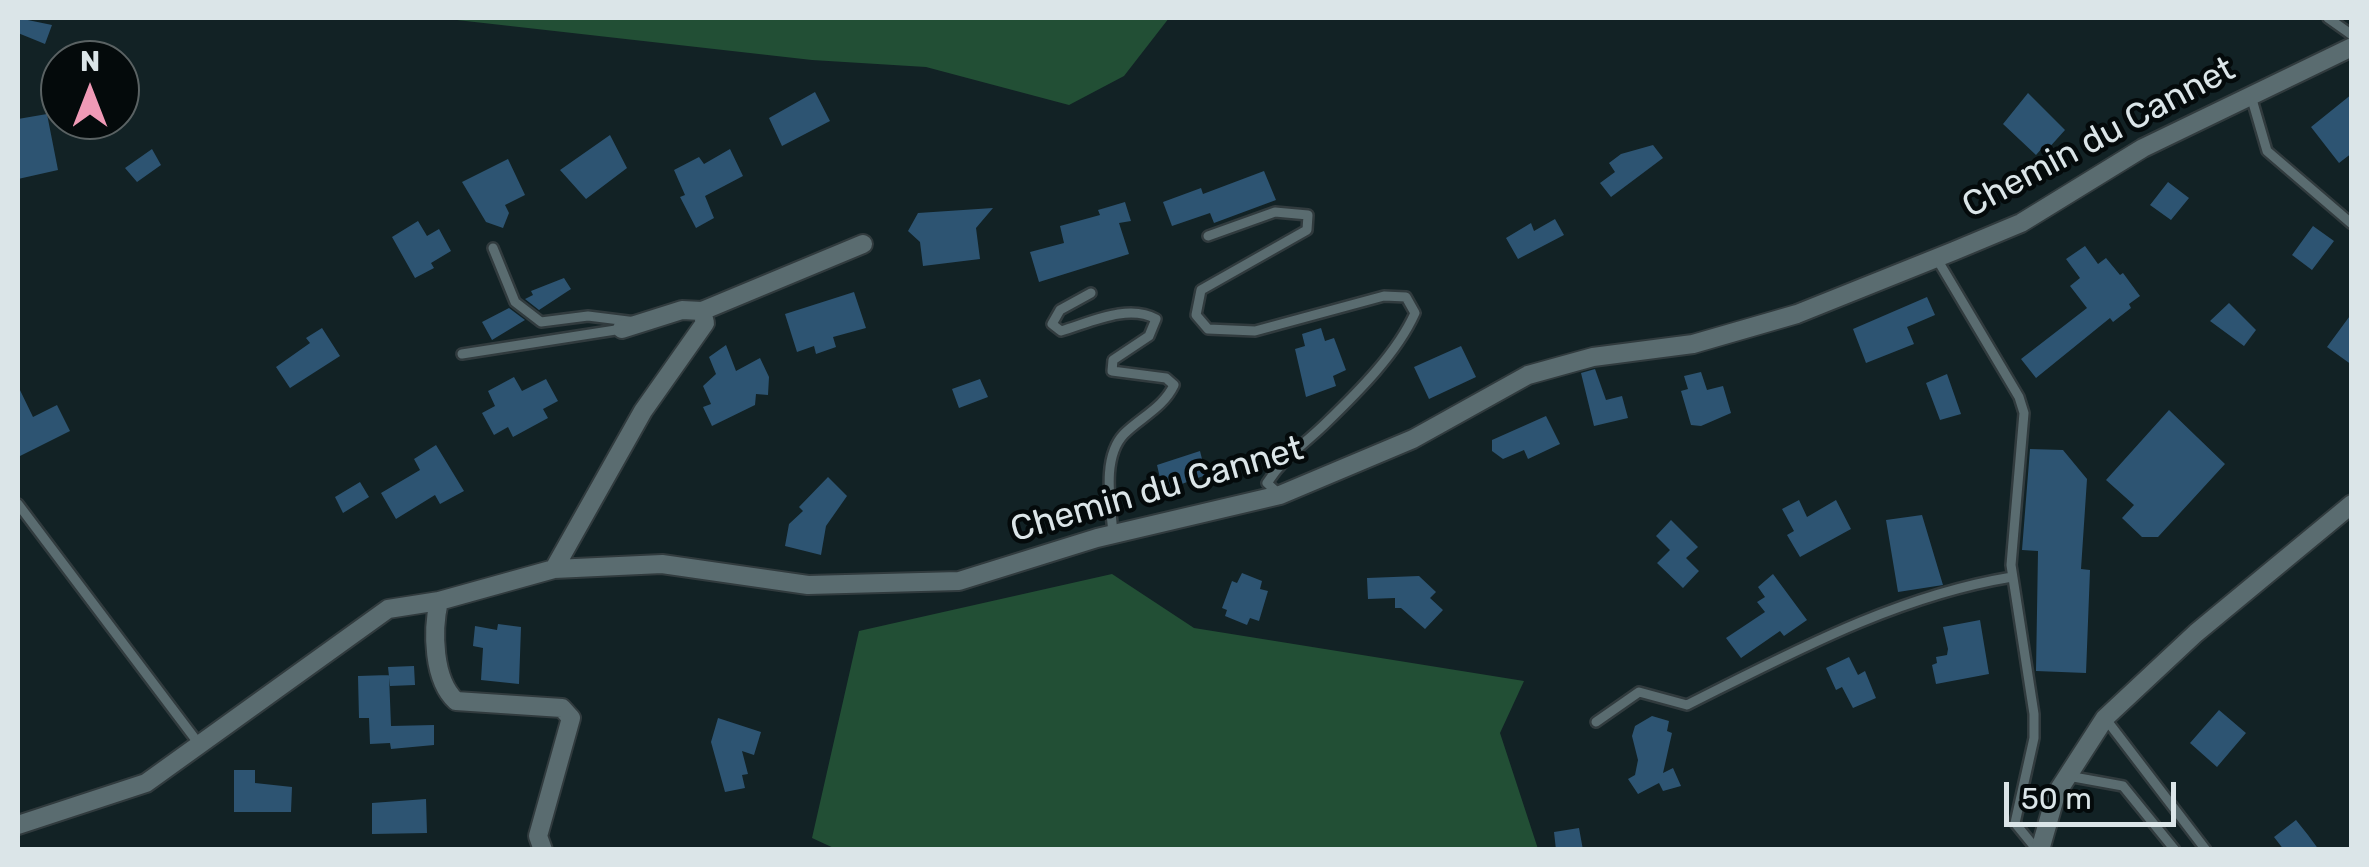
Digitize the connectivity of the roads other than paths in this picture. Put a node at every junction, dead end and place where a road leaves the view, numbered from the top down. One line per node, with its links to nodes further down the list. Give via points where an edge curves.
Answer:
1 (2328, 18): 2 (lane)
2 (2352, 35)
3 (2352, 47): 4 (street, Chemin du Cannet)
4 (2251, 94): 5 (lane, via 2267,151); 9 (street, Chemin du Cannet, via 2142,148 2021,223)
5 (2352, 224)
6 (1208, 236): 14 (lane, via 1275,212 1308,215 1307,230 1202,290 1196,315 1208,329 1255,331 1384,296 1406,297 1415,312 1337,412 1284,457 1268,483)
7 (863, 244): 11 (street)
8 (492, 248): 12 (lane, via 515,302 540,322 615,316)
9 (1936, 258): 14 (street, Chemin du Cannet, via 1797,314 1693,344 1593,357 1528,375 1413,438); 19 (lane, via 2024,413)
10 (1090, 292): 17 (lane, via 1060,310 1052,324 1060,331 1144,312 1156,319 1149,336 1113,360 1112,371 1166,378 1174,385 1116,447 1109,476)
11 (702, 311): 12 (street, via 682,310); 18 (street, via 706,323 642,411)
12 (631, 326): 13 (lane)
13 (462, 354)
14 (1280, 495): 17 (street, Chemin du Cannet)
15 (18, 504): 23 (lane)
16 (2352, 504): 21 (street)
17 (1113, 534): 18 (street, Chemin du Cannet, via 959,581 808,585 662,564)
18 (554, 569): 20 (street, Chemin du Cannet)
19 (2012, 576): 22 (lane, via 1854,623 1687,704 1639,692); 27 (lane, via 2034,714 2014,823)
20 (439, 601): 23 (street, Chemin du Cannet, via 388,609); 26 (street, via 434,623 444,690 456,701 562,708 571,718 538,836)
21 (2104, 718): 24 (street); 29 (lane)
22 (1596, 722)
23 (199, 744): 25 (street, Chemin du Cannet, via 146,782)
24 (2068, 776): 27 (street); 28 (lane, via 2123,786)
25 (18, 824)
26 (543, 850)
27 (2039, 850)
28 (2174, 850)
29 (2206, 850)

